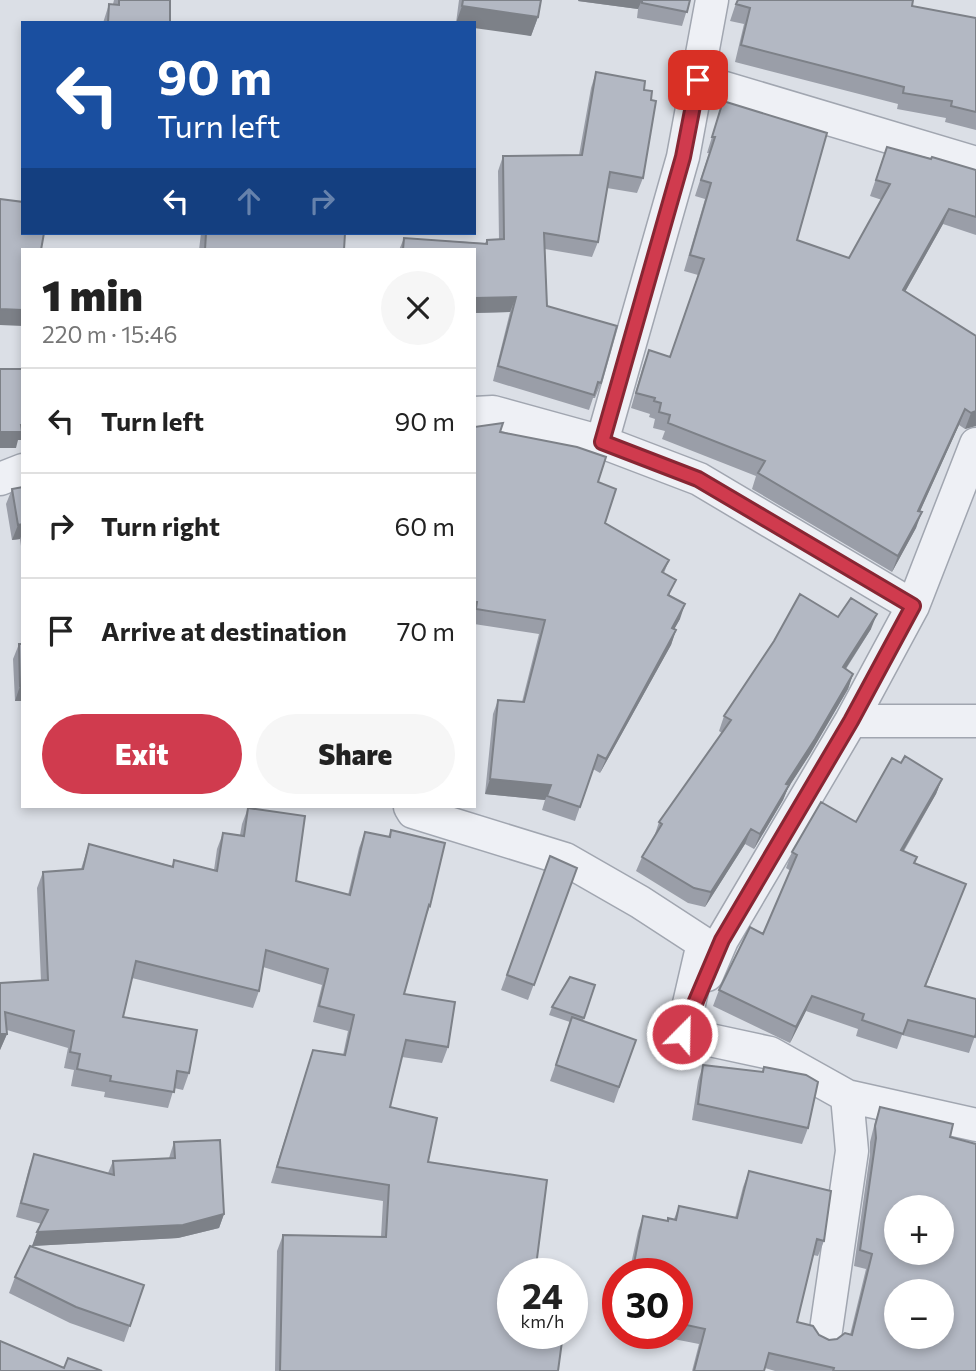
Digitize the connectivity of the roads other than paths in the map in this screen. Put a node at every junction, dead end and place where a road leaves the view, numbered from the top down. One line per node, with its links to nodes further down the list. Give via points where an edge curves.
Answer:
1 (712, 0): 2 (street)
2 (698, 80): 3 (street); 5 (street, via 683,157)
3 (976, 163)
4 (476, 413): 5 (street, via 493,412)
5 (602, 442): 9 (street, via 698,479)
6 (976, 444): 9 (street)
7 (21, 471): 8 (street)
8 (0, 479)
9 (913, 606): 10 (street)
10 (851, 721): 11 (street); 13 (street, via 722,940)
11 (976, 721)
12 (410, 808): 13 (street, via 413,813 565,859 703,943)
13 (682, 1034): 14 (street, via 770,1053)
14 (847, 1096): 15 (street); 16 (street, via 852,1151)
15 (976, 1125)
16 (825, 1337)

